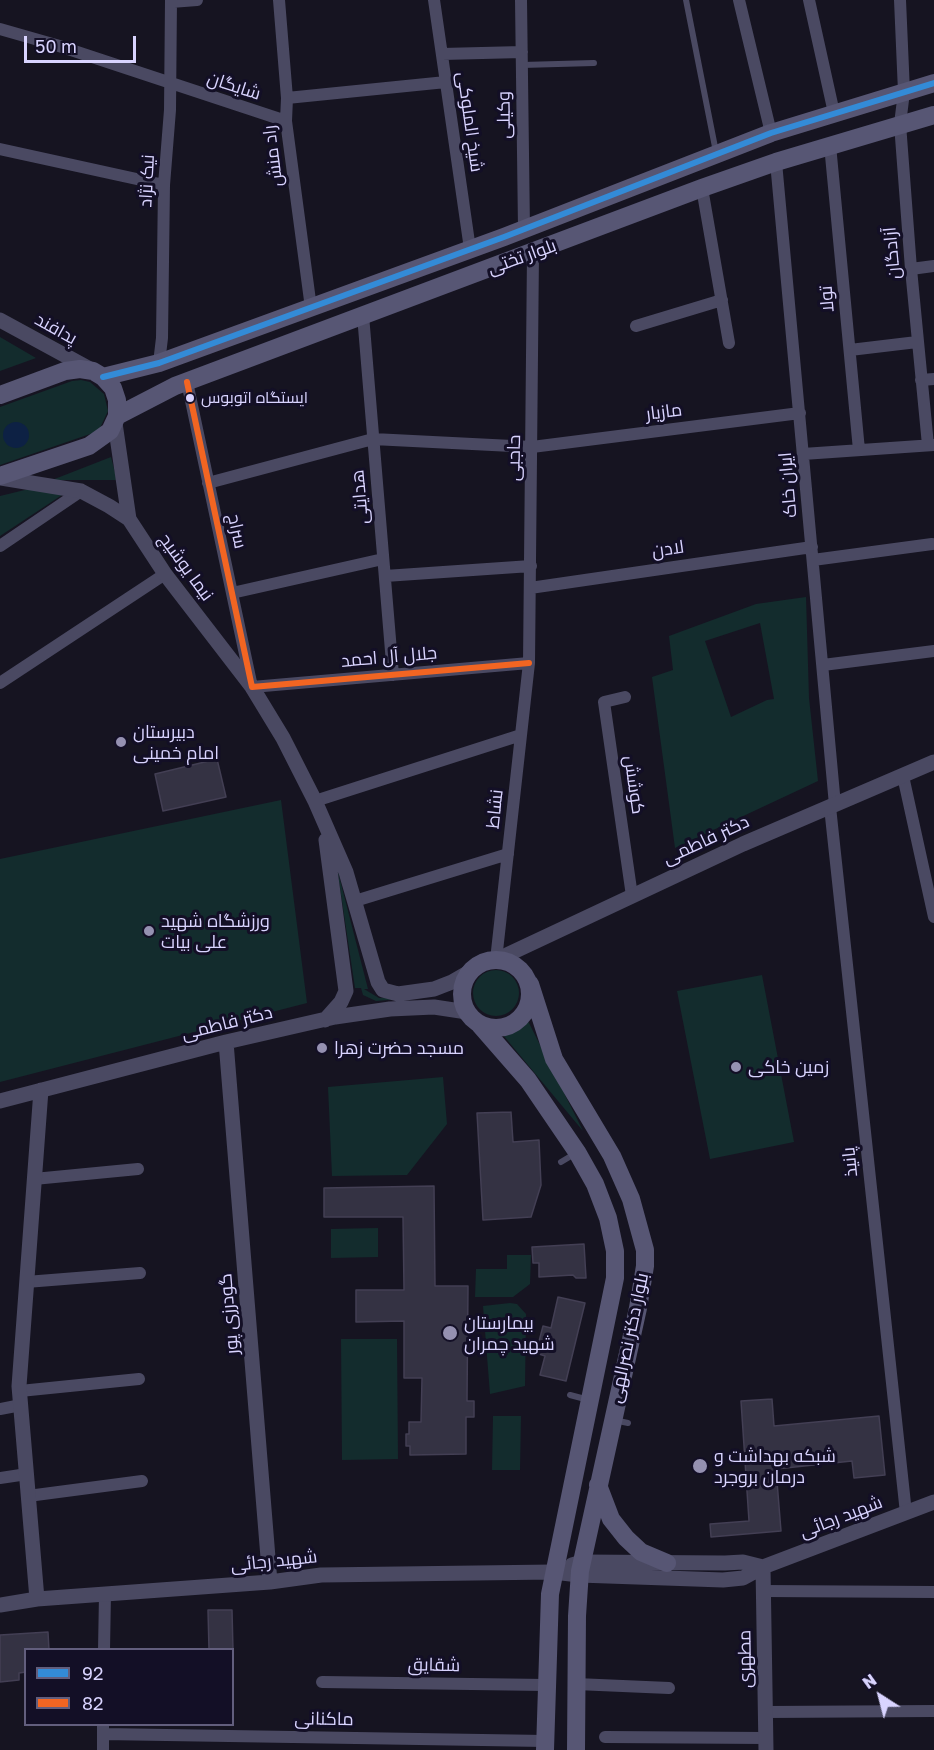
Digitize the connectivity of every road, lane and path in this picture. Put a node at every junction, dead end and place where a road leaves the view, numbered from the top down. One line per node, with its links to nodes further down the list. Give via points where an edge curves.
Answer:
1 (196, 0): 9 (street)
2 (279, 0): 18 (street, راد منش)
3 (434, 0): 11 (street, شیخ الملوکی)
4 (521, 0): 12 (street, وکیلی)
5 (686, 0): 26 (lane)
6 (739, 0): 23 (street)
7 (809, 0): 19 (street)
8 (900, 0): 17 (street, آزادگان)
9 (171, 1): 15 (street, نیک نژاد)
10 (0, 29): 15 (street, شایگان)
11 (442, 54): 12 (street); 14 (street, شیخ الملوکی)
12 (522, 59): 13 (lane); 30 (street, وکیلی)
13 (594, 63)
14 (446, 82): 18 (street); 31 (street, شیخ الملوکی)
15 (170, 83): 21 (street, شایگان); 28 (street, نیک نژاد)
16 (934, 83): 17 (main road, بلوار تختی)
17 (904, 92): 19 (main road, بلوار تختی); 22 (street, آزادگان)
18 (287, 98): 21 (street, راد منش)
19 (834, 113): 23 (main road, بلوار تختی)
20 (934, 115): 22 (main road, بلوار تختی)
21 (286, 121): 37 (street, راد منش)
22 (900, 124): 24 (main road, بلوار تختی); 34 (street, آزادگان)
23 (771, 133): 26 (main road, بلوار تختی)
24 (830, 145): 27 (main road, بلوار تختی); 43 (street, تولا)
25 (0, 149): 28 (street)
26 (717, 154): 30 (main road, بلوار تختی)
27 (776, 162): 29 (main road, بلوار تختی); 49 (street, ایران خاک)
28 (164, 185): 44 (street, نیک نژاد)
29 (702, 188): 32 (main road, بلوار تختی); 36 (street)
30 (524, 229): 31 (main road, بلوار تختی)
31 (470, 249): 35 (main road); 37 (main road, بلوار تختی)
32 (533, 253): 35 (main road, بلوار تختی); 53 (street, حاجبی)
33 (934, 266): 34 (street)
34 (911, 269): 41 (street, آزادگان)
35 (474, 275): 38 (main road, بلوار تختی)
36 (722, 300): 40 (street); 42 (street)
37 (311, 308): 44 (main road, بلوار تختی)
38 (363, 315): 47 (main road, بلوار تختی); 51 (street, هدایتی)
39 (0, 320): 45 (street, پدافند)
40 (636, 326)
41 (917, 342): 43 (street); 46 (street, آزادگان)
42 (729, 343)
43 (849, 350): 54 (street, تولا)
44 (159, 363): 45 (main road, بلوار تختی)
45 (98, 374): 48 (main road, بلوار تختی, via 80,369 65,371); 50 (main road, via 113,388)
46 (928, 380): 52 (street, آزادگان)
47 (187, 382): 50 (main road, بلوار تختی); 57 (street, سراج)
48 (0, 395)
49 (800, 413): 53 (street, مازیار); 55 (street, ایران خاک)
50 (116, 420): 56 (main road, بلوار تختی, via 110,431 89,446); 59 (street, نیما یوشیج)
51 (373, 439): 53 (street, مازیار); 57 (street, مازیار); 63 (street, هدایتی)
52 (931, 445): 54 (street, آزادگان)
53 (532, 447): 65 (street, حاجبی)
54 (859, 450): 55 (street, آزادگان)
55 (803, 454): 62 (street, ایران خاک)
56 (0, 477): 58 (street, نیما یوشیج)
57 (208, 483): 69 (street, سراج)
58 (81, 491): 59 (street, نیما یوشیج); 61 (street)
59 (129, 519): 66 (street, نیما یوشیج)
60 (932, 544): 64 (street)
61 (0, 546)
62 (812, 547): 64 (street, ایران خاک); 68 (street, لادن)
63 (383, 559): 67 (street, هدایتی); 69 (street)
64 (813, 560): 72 (street, ایران خاک)
65 (531, 566): 67 (street); 68 (street, حاجبی)
66 (165, 574): 74 (street); 75 (street, نیما یوشیج)
67 (385, 576): 73 (street, هدایتی)
68 (530, 588): 71 (street, حاجبی)
69 (232, 593): 75 (street, سراج)
70 (934, 651): 72 (street)
71 (529, 663): 73 (street, جلال آل احمد); 77 (street, نشاط)
72 (823, 665): 81 (street, ایران خاک)
73 (393, 675): 75 (street, جلال آل احمد)
74 (0, 683)
75 (252, 687): 80 (street, نیما یوشیج)
76 (625, 697): 84 (street, کوشش, via 604,702)
77 (521, 735): 80 (street); 83 (street, نشاط)
78 (934, 762): 79 (street, دکتر فاطمی)
79 (903, 776): 81 (street, دکتر فاطمی); 86 (street)
80 (315, 801): 82 (street, نیما یوشیج)
81 (833, 806): 84 (street, دکتر فاطمی); 113 (street, پانیذ)
82 (324, 822): 85 (street, نیما یوشیج); 91 (street, نیما یوشیج, via 346,991)
83 (508, 854): 85 (street); 87 (street, نشاط)
84 (632, 896): 87 (street, دکتر فاطمی)
85 (355, 901): 88 (street, نیما یوشیج, via 383,990 398,994 434,989)
86 (934, 917)
87 (496, 960): 88 (main road); 89 (main road, via 513,964)
88 (471, 971): 90 (main road, via 462,995)
89 (530, 984): 90 (main road, via 530,1002 515,1024 497,1029); 95 (main road, بلوار دکتر نصرالهی, via 554,1059)
90 (473, 1019): 91 (street, دکتر فاطمی, via 434,1008 390,1009); 96 (main road, بلوار دکتر نصرالهی, via 528,1080)
91 (325, 1020): 92 (street, دکتر فاطمی)
92 (226, 1042): 93 (street, دکتر فاطمی); 118 (street, گودرزی پور)
93 (40, 1090): 94 (street, دکتر فاطمی); 99 (street)
94 (0, 1101)
95 (602, 1139): 96 (main road); 110 (main road, بلوار دکتر نصرالهی, via 631,1199 645,1250 645,1266 620,1421)
96 (577, 1152): 97 (lane); 105 (main road, بلوار دکتر نصرالهی, via 595,1184 615,1251 615,1278)
97 (561, 1162)
98 (138, 1169): 99 (street)
99 (34, 1179): 101 (street)
100 (140, 1273): 101 (street)
101 (26, 1282): 104 (street)
102 (139, 1379): 104 (street)
103 (570, 1395): 105 (lane)
104 (20, 1398): 106 (street); 107 (street)
105 (590, 1400): 117 (main road, بلوار دکتر نصرالهی)
106 (0, 1408)
107 (27, 1474): 108 (street); 111 (street)
108 (0, 1478)
109 (142, 1481): 111 (street)
110 (598, 1485): 114 (main road, via 611,1519 626,1538 641,1552); 116 (main road, بلوار دکتر نصرالهی)
111 (28, 1496): 122 (street)
112 (934, 1502): 113 (street, شهید رجائی)
113 (906, 1513): 115 (street, شهید رجائی)
114 (667, 1563): 115 (street, شهید رجائی, via 743,1562); 116 (street, شهید رجائی)
115 (763, 1568): 116 (street, شهید رجائی, via 743,1578 723,1580); 119 (street, مطهری)
116 (580, 1569): 117 (street, شهید رجائی); 126 (main road, بلوار دکتر نصرالهی)
117 (553, 1572): 118 (street, شهید رجائی, via 321,1575); 127 (main road, بلوار دکتر نصرالهی)
118 (270, 1582): 121 (street, شهید رجائی)
119 (763, 1591): 120 (street); 130 (street, مطهری)
120 (934, 1592)
121 (105, 1594): 122 (street, شهید رجائی); 124 (street)
122 (37, 1599): 123 (street, شهید رجائی)
123 (0, 1605)
124 (104, 1648)
125 (322, 1682): 127 (street, شقایق)
126 (576, 1684): 128 (street); 133 (main road, بلوار دکتر نصرالهی)
127 (546, 1685): 135 (main road, بلوار دکتر نصرالهی)
128 (669, 1688)
129 (934, 1711): 130 (street)
130 (766, 1712): 134 (street, مطهری)
131 (103, 1729): 135 (street, ماکنانی); 136 (street)
132 (605, 1737): 134 (street)
133 (576, 1744): 135 (main road)
134 (766, 1744)
135 (545, 1746)
136 (103, 1750)

